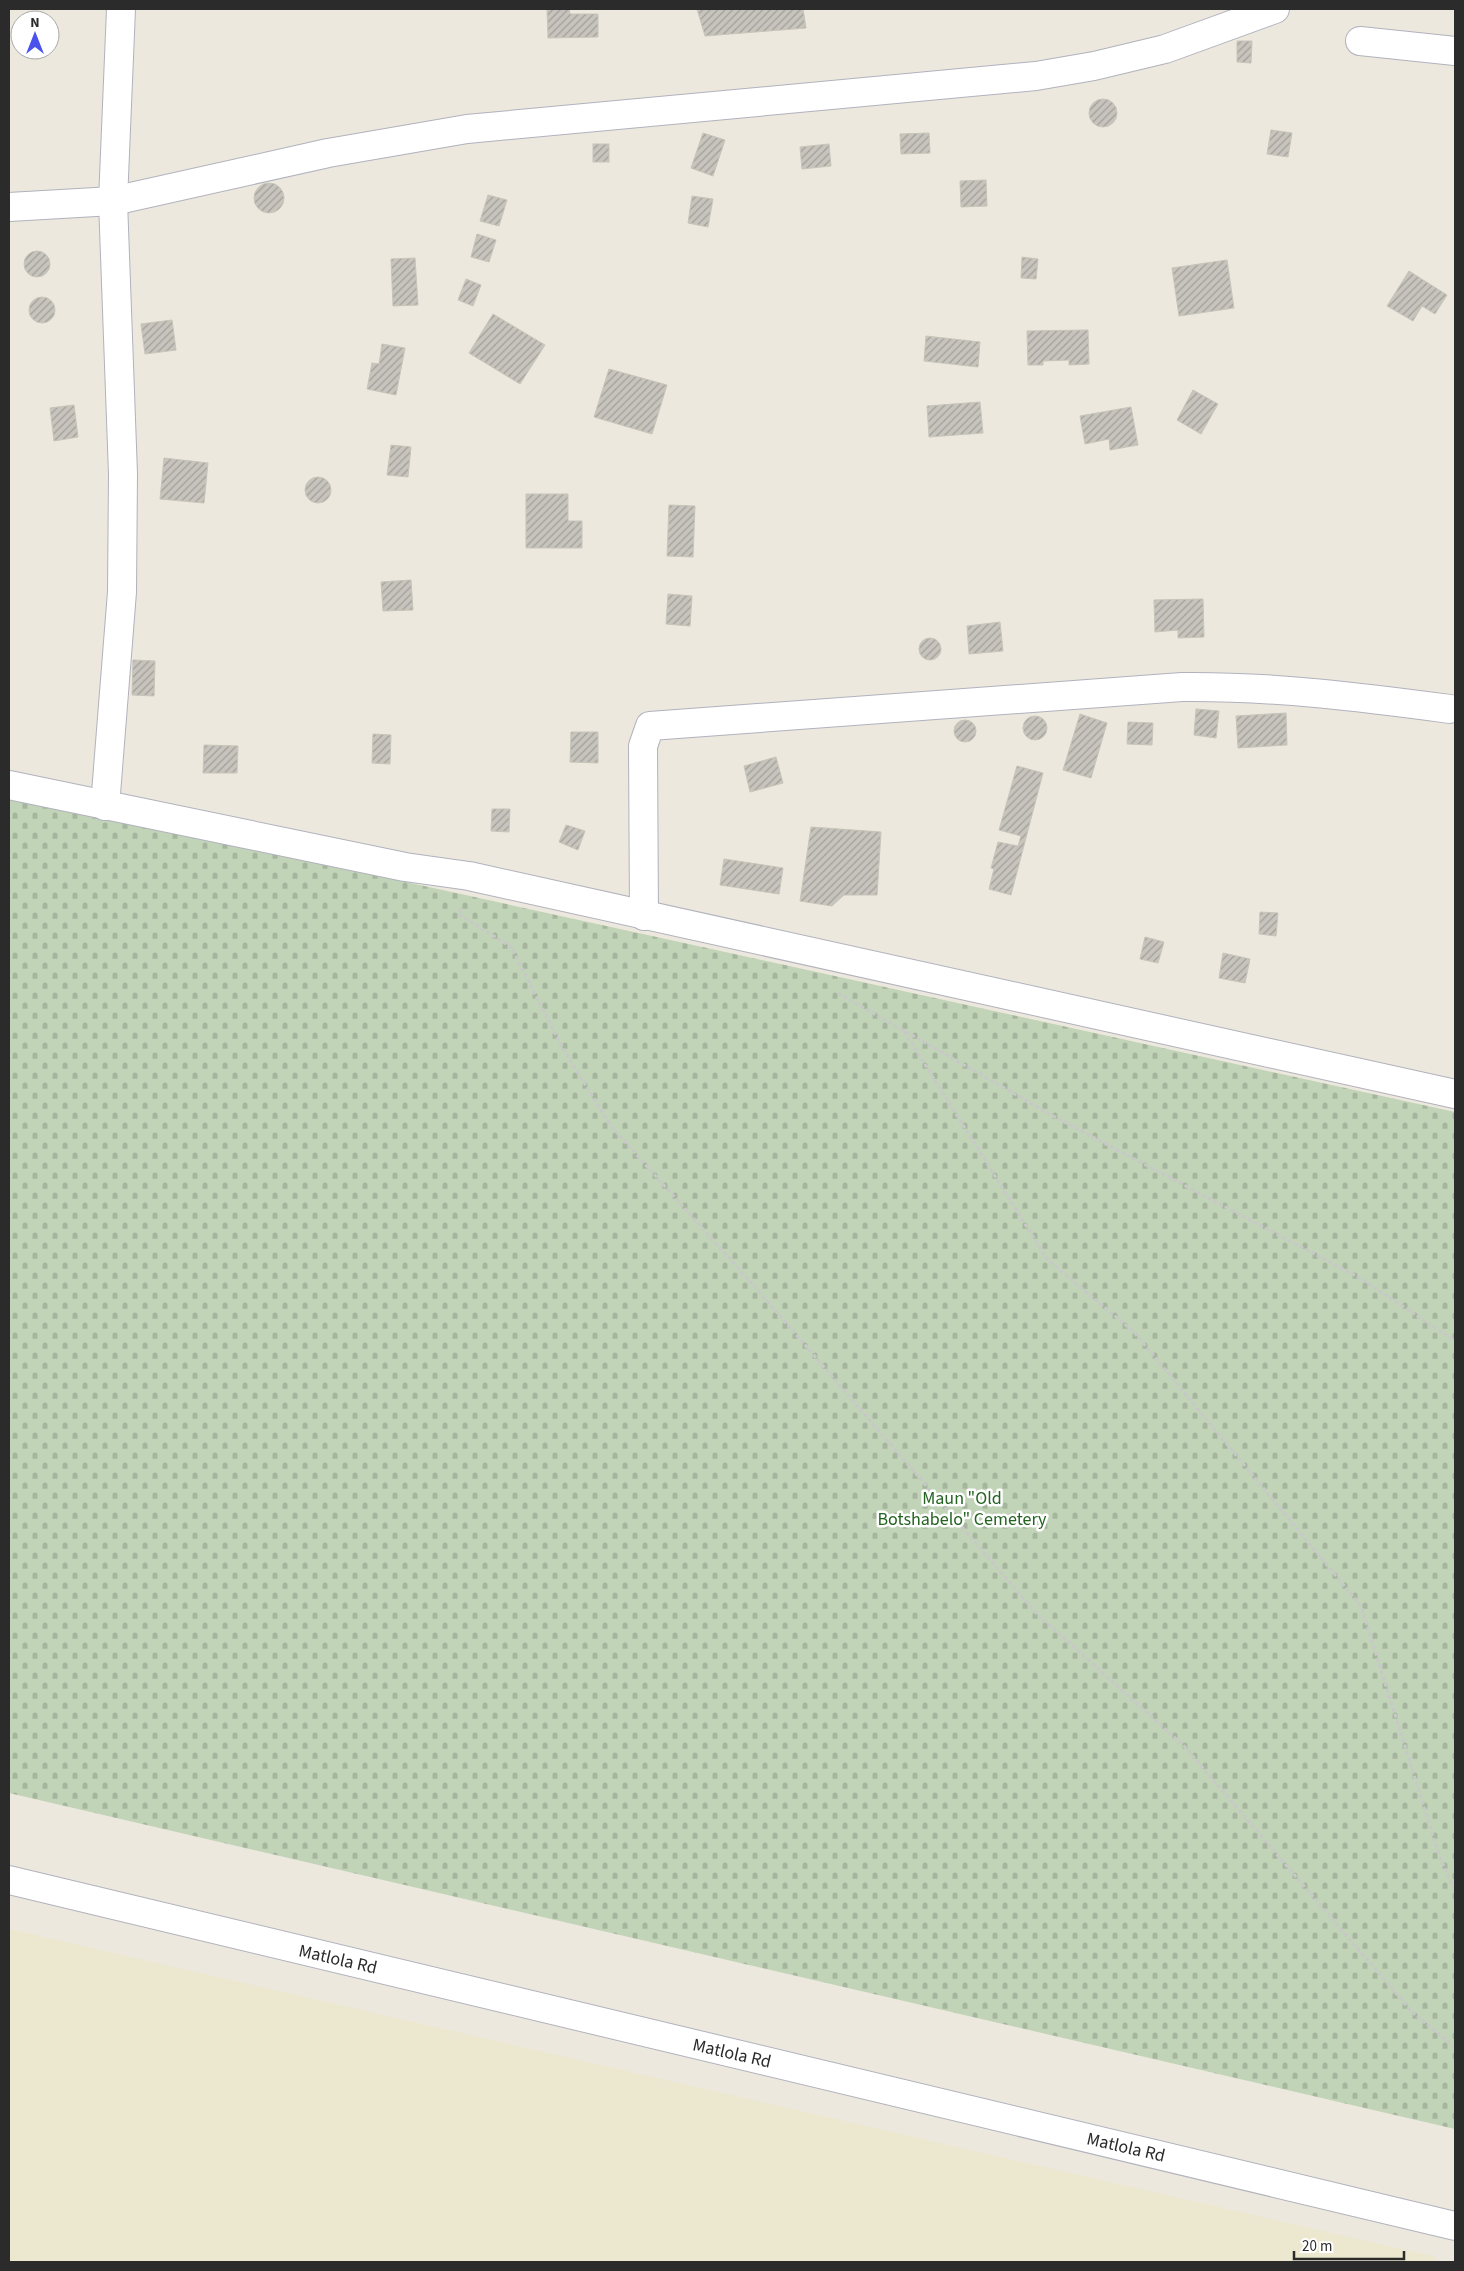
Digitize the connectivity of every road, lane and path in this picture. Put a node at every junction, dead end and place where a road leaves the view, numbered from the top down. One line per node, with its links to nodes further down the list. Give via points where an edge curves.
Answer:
1 (121, 9): 5 (street)
2 (1275, 9): 5 (street, via 1164,49 1036,76 467,129 328,153)
3 (1360, 41): 4 (street)
4 (1455, 51)
5 (113, 201): 6 (street); 9 (street, via 124,474 122,592)
6 (9, 207)
7 (1450, 708): 11 (street, via 1312,692 1215,686 650,726 643,746)
8 (9, 785): 9 (street)
9 (105, 806): 10 (street, via 404,867)
10 (469, 876): 11 (street); 18 (path, via 459,914 511,947 562,1047 610,1125 761,1294 1036,1613 1184,1746 1412,2012)
11 (644, 916): 14 (street)
12 (835, 991): 13 (path)
13 (904, 1031): 15 (path, via 1055,1117 1360,1278); 17 (path, via 1047,1259 1134,1332 1361,1606 1440,1858)
14 (1455, 1094)
15 (1455, 1341)
16 (9, 1880): 19 (street, Matlola Rd)
17 (1455, 1890)
18 (1455, 2047)
19 (1455, 2226)

